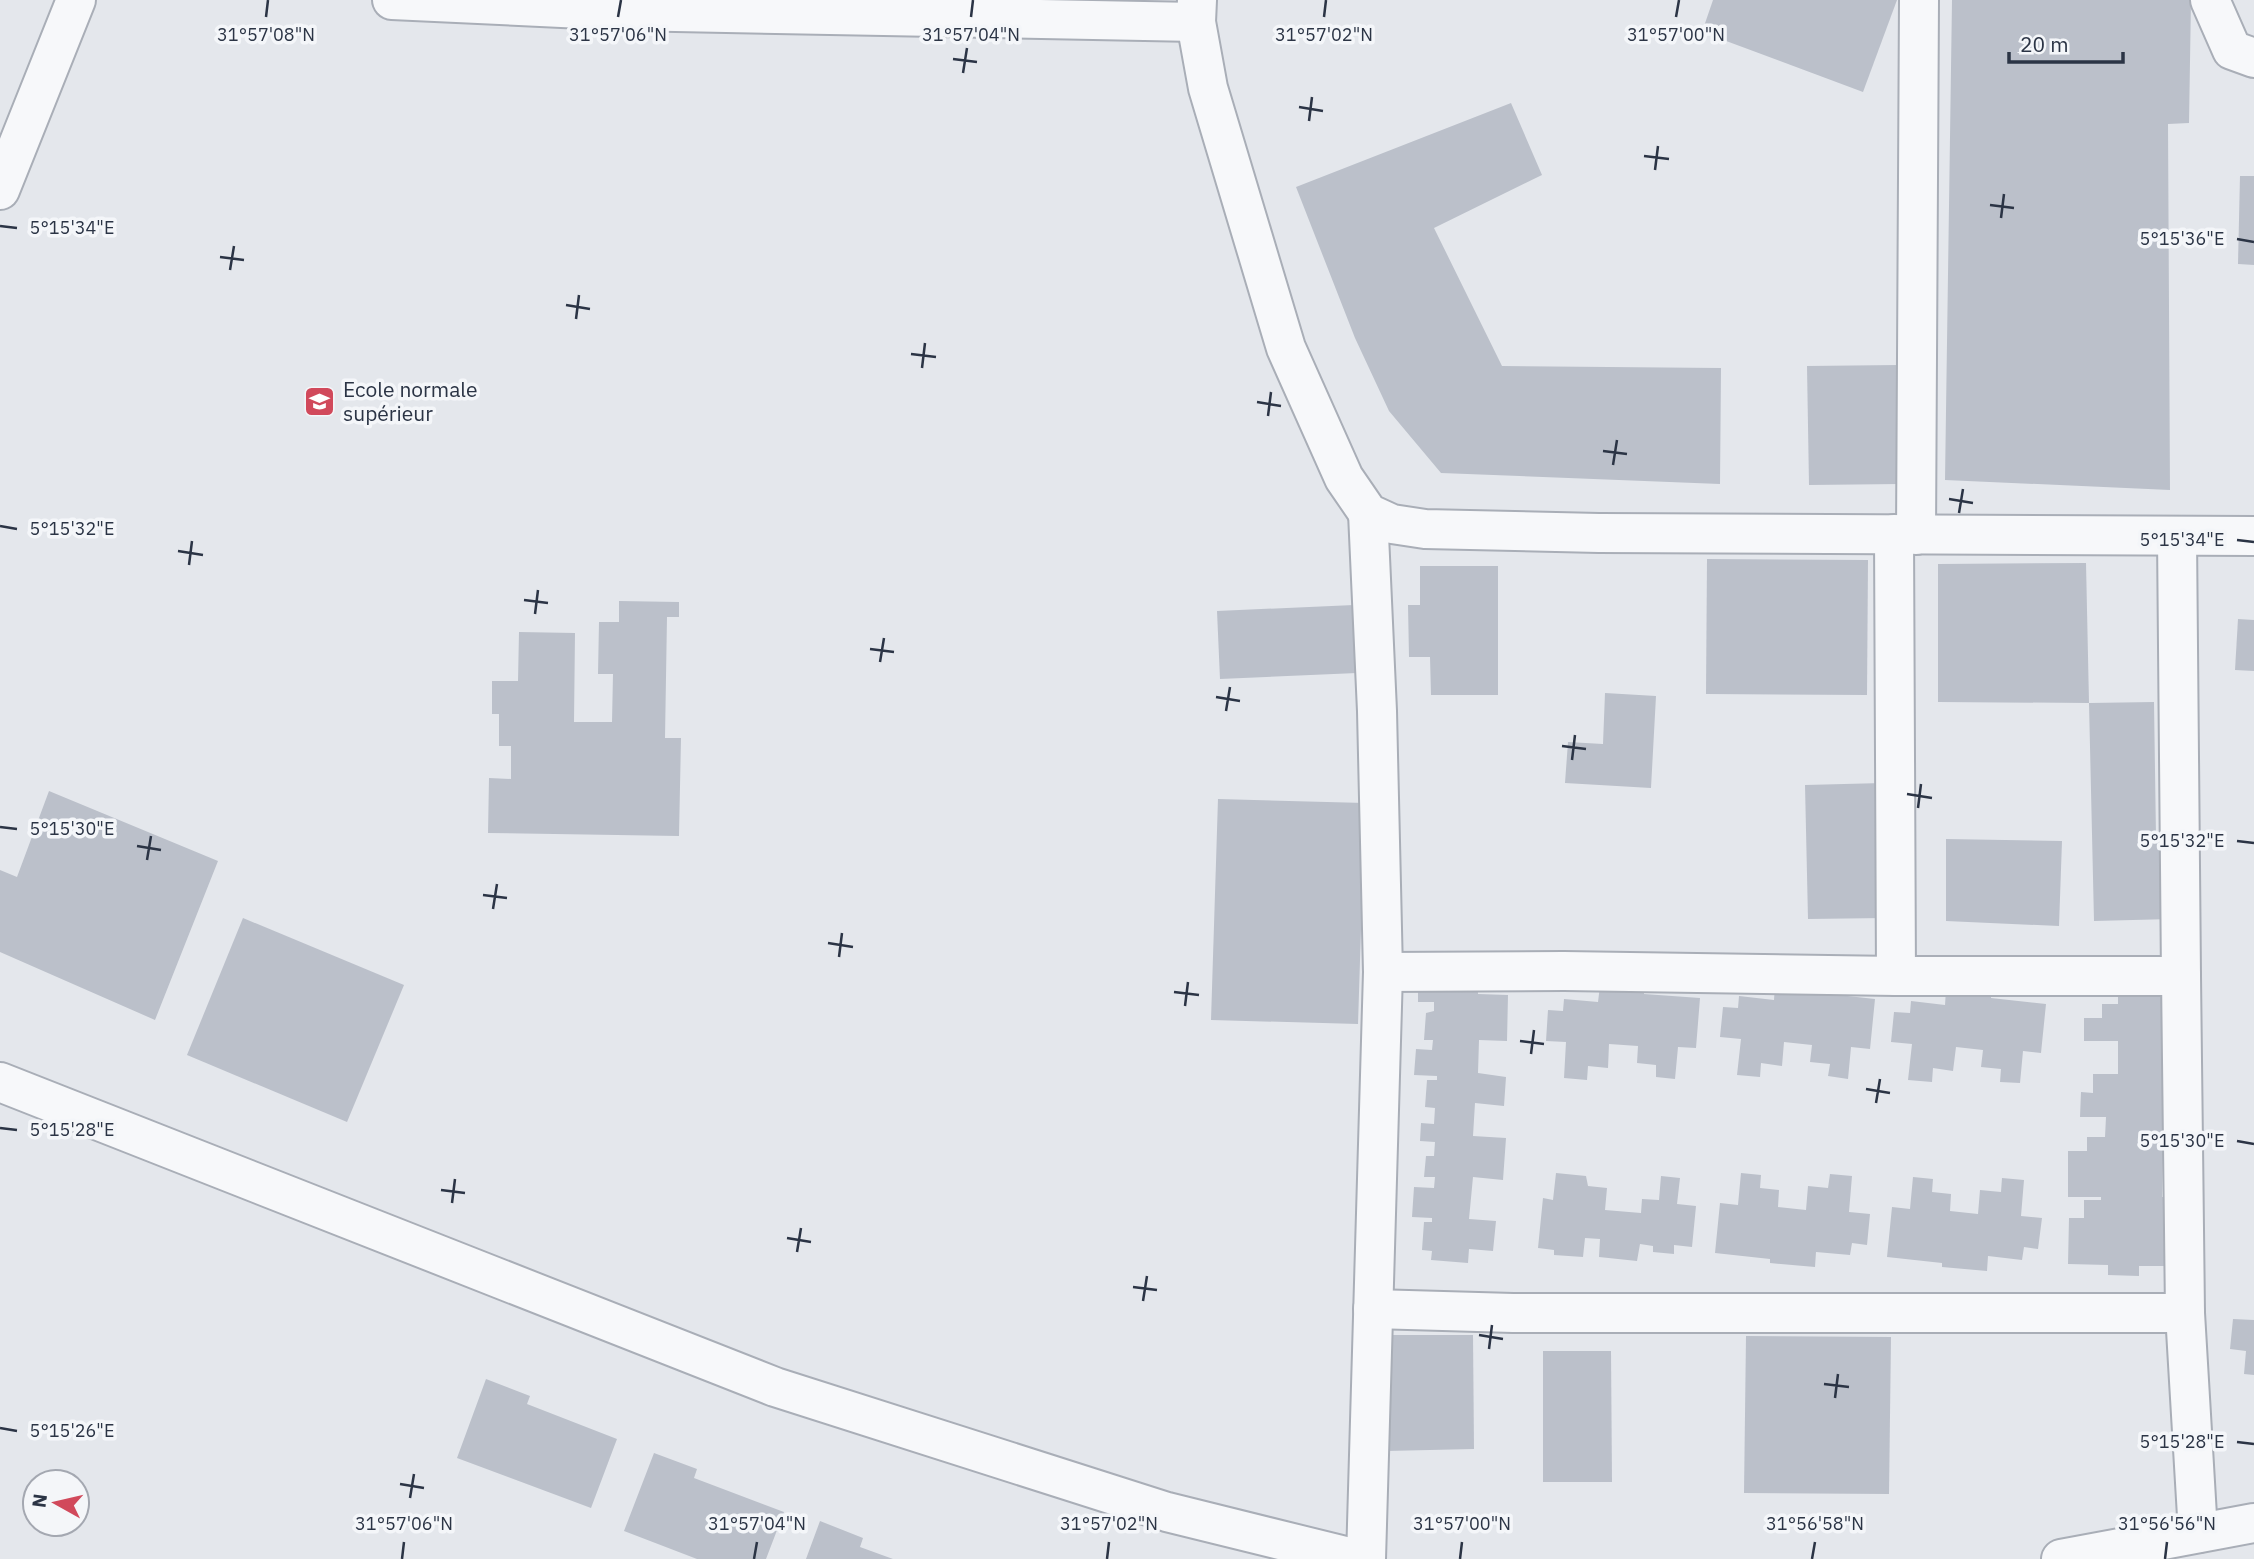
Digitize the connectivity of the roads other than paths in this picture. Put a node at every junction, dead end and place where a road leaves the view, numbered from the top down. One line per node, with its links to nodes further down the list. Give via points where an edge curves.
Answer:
1 (76, 0): 7 (street)
2 (392, 0): 5 (street, via 625,11)
3 (1919, 0): 9 (street)
4 (2210, 0): 6 (street, via 2232,50)
5 (1197, 11): 8 (street, via 1208,88 1286,348 1344,478)
6 (2254, 58)
7 (0, 190)
8 (1368, 513): 9 (street, via 1392,524 1425,529); 12 (street)
9 (1905, 534): 10 (street); 13 (street)
10 (2176, 536): 11 (street); 14 (street)
11 (2254, 536)
12 (1383, 972): 13 (street); 16 (street)
13 (1896, 976): 14 (street)
14 (2181, 976): 17 (street)
15 (0, 1082): 20 (street, via 775,1387 1167,1512)
16 (1373, 1308): 17 (street, via 1513,1313); 21 (street)
17 (2185, 1313): 19 (street)
18 (2254, 1523): 19 (street)
19 (2198, 1533): 22 (street)
20 (1357, 1559)
21 (1366, 1559)
22 (2061, 1559)

